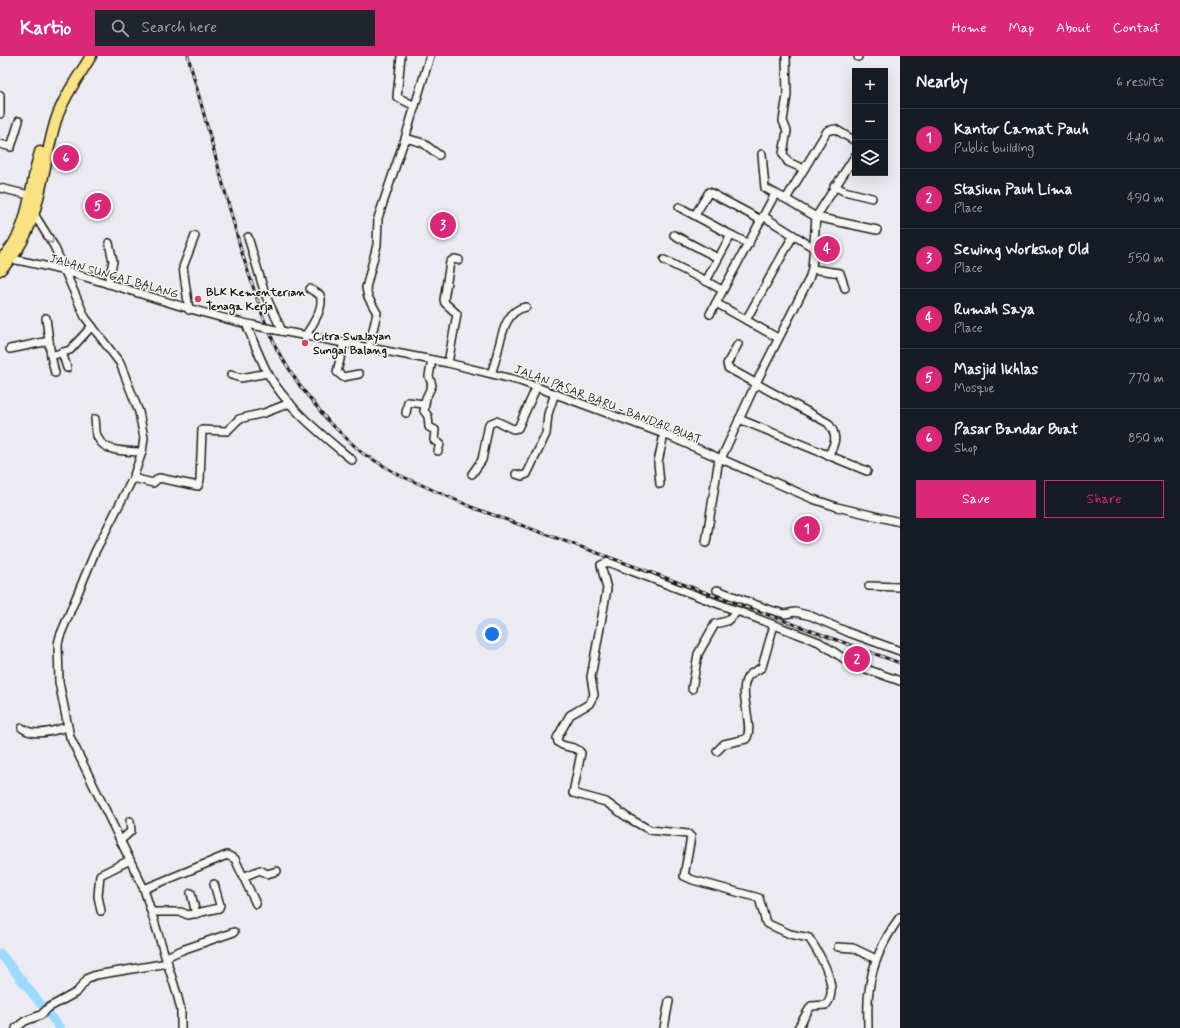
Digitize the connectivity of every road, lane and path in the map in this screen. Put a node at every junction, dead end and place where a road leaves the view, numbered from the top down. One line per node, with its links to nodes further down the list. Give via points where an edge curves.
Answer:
1 (85, 56): 20 (highway, via 49,120)
2 (91, 56): 24 (highway, via 56,118)
3 (401, 56): 7 (street, via 397,97)
4 (430, 56): 7 (street)
5 (786, 56): 16 (street, via 787,95 783,121 787,131 783,154 788,162)
6 (0, 95): 8 (street)
7 (415, 106): 11 (street)
8 (0, 114)
9 (19, 121): 12 (street, via 11,147)
10 (853, 140): 16 (street, via 835,129 829,129)
11 (404, 142): 13 (street, via 409,139 418,141); 64 (street, via 378,218 377,245 366,288 377,312)
12 (0, 144)
13 (439, 154)
14 (762, 154): 19 (street, via 765,188)
15 (852, 160): 17 (street)
16 (804, 170): 22 (street)
17 (834, 186): 21 (street); 26 (street)
18 (0, 188): 20 (street)
19 (776, 194): 22 (street); 27 (street)
20 (29, 195): 39 (highway, via 23,229 12,248)
21 (872, 198)
22 (786, 199): 26 (street)
23 (679, 206): 25 (street)
24 (34, 214): 38 (highway, via 29,230); 44 (street, one-way to 44, via 48,235)
25 (695, 215): 27 (street, via 709,192); 30 (street)
26 (816, 217): 28 (street); 36 (street)
27 (762, 218): 32 (street); 35 (street)
28 (877, 230)
29 (674, 235): 37 (street)
30 (731, 235): 35 (street); 37 (street)
31 (195, 236): 52 (street, via 183,268)
32 (793, 236): 36 (street); 55 (street)
33 (248, 237): 58 (street)
34 (110, 243): 46 (street, via 113,261)
35 (749, 244): 49 (street)
36 (814, 248): 42 (street)
37 (718, 258): 45 (street)
38 (11, 259): 43 (highway); 44 (street, JALAN SUNGAI BALANG)
39 (0, 260)
40 (459, 260): 69 (street, via 454,259 450,262 444,300 457,314)
41 (664, 260): 45 (street)
42 (812, 269): 47 (street, via 840,273); 60 (street)
43 (0, 270)
44 (63, 271): 46 (street, JALAN SUNGAI BALANG); 57 (street)
45 (706, 281): 49 (street)
46 (108, 284): 52 (street, JALAN SUNGAI BALANG)
47 (845, 288)
48 (310, 289): 59 (street, via 320,294 321,299 316,318)
49 (722, 290): 50 (street)
50 (716, 303): 53 (street); 55 (street)
51 (526, 307): 71 (street, via 517,310 510,317)
52 (189, 310): 56 (street, JALAN SUNGAI BALANG)
53 (710, 314)
54 (46, 318): 61 (street)
55 (746, 320): 60 (street)
56 (246, 324): 58 (street, JALAN SUNGAI BALANG, bridge); 72 (street)
57 (92, 326): 66 (street, via 73,347); 86 (street, via 120,364 139,412 144,438)
58 (279, 331): 59 (street, JALAN PASAR BARU - BANDAR BUAT)
59 (306, 336): 62 (street, JALAN PASAR BARU - BANDAR BUAT)
60 (778, 338): 76 (street)
61 (50, 341): 65 (street); 67 (street)
62 (344, 342): 64 (street, JALAN PASAR BARU - BANDAR BUAT); 74 (street, via 337,372 343,377)
63 (738, 344): 76 (street, via 727,366)
64 (368, 347): 68 (street, JALAN PASAR BARU - BANDAR BUAT)
65 (10, 349)
66 (62, 352): 67 (street); 70 (street)
67 (51, 356): 73 (street)
68 (432, 360): 69 (street, JALAN PASAR BARU - BANDAR BUAT); 80 (street, via 429,376 432,385)
69 (448, 363): 71 (street, JALAN PASAR BARU - BANDAR BUAT)
70 (67, 368)
71 (490, 372): 77 (street, JALAN PASAR BARU - BANDAR BUAT)
72 (268, 373): 75 (street, via 241,378); 79 (street)
73 (55, 374)
74 (359, 374)
75 (231, 375)
76 (756, 383): 83 (street); 87 (street, via 828,423 836,437)
77 (537, 386): 78 (street, JALAN PASAR BARU - BANDAR BUAT); 91 (street, via 518,428 513,429 496,421 489,424 482,460)
78 (556, 393): 84 (street, JALAN PASAR BARU - BANDAR BUAT); 92 (street, via 548,414 546,434 533,463 527,474)
79 (290, 403): 89 (street); 93 (street, via 239,419 227,431 202,430 198,486 159,478 153,483)
80 (424, 404): 81 (street, via 408,402); 85 (street, via 429,427 435,430 434,440 440,444)
81 (406, 413)
82 (95, 419): 86 (street, via 97,437 102,444 120,451)
83 (739, 419): 87 (street); 88 (street)
84 (664, 434): 88 (street, JALAN PASAR BARU - BANDAR BUAT); 94 (street, via 658,462)
85 (438, 451)
86 (142, 452): 93 (street)
87 (828, 456): 90 (street)
88 (720, 459): 95 (street, JALAN PASAR BARU - BANDAR BUAT, via 813,499); 96 (street)
89 (352, 460)
90 (866, 471)
91 (472, 474)
92 (516, 474)
93 (133, 478): 105 (street, via 95,552 60,636 59,682)
94 (660, 484)
95 (900, 522)
96 (706, 543)
97 (868, 586): 98 (street)
98 (900, 587)
99 (717, 590): 102 (street, via 767,610 811,616)
100 (738, 611): 101 (street); 104 (street, via 727,621 716,624 700,650); 129 (street, via 608,562 603,563 602,573 607,589 592,677 594,695 589,704 570,715 558,742 561,746 576,749 581,754 574,794 606,802 650,830 688,834 691,837 684,876 759,898 766,923 790,934 809,938 820,955 831,983 830,994 826,1005 811,1006)
101 (774, 625): 103 (street, via 825,645 852,664); 107 (street, via 762,667 745,681 748,736 746,739 724,744)
102 (900, 651)
103 (900, 681)
104 (692, 689)
105 (68, 727): 106 (street, via 38,733); 109 (street, via 78,756)
106 (22, 728)
107 (717, 751)
108 (130, 821): 109 (street, via 131,831)
109 (120, 840): 110 (street)
110 (130, 860): 114 (street); 117 (street, via 100,875 98,896)
111 (277, 871): 112 (street, via 267,874 260,870)
112 (243, 877): 114 (street, via 233,857 227,855); 116 (street)
113 (214, 884): 119 (street, via 220,907)
114 (144, 889): 118 (street)
115 (191, 893): 119 (street)
116 (256, 904)
117 (101, 911)
118 (152, 912): 119 (street); 124 (street)
119 (196, 914)
120 (900, 917): 123 (street, via 888,933)
121 (234, 932): 124 (street, via 182,950)
122 (838, 947): 123 (street, via 853,948)
123 (876, 959): 130 (street, via 868,991)
124 (167, 960): 126 (street, via 88,978 77,992); 127 (street, via 181,1010)
125 (669, 1001): 128 (street)
126 (16, 1028)
127 (181, 1028)
128 (664, 1028)
129 (798, 1028)
130 (868, 1028)

